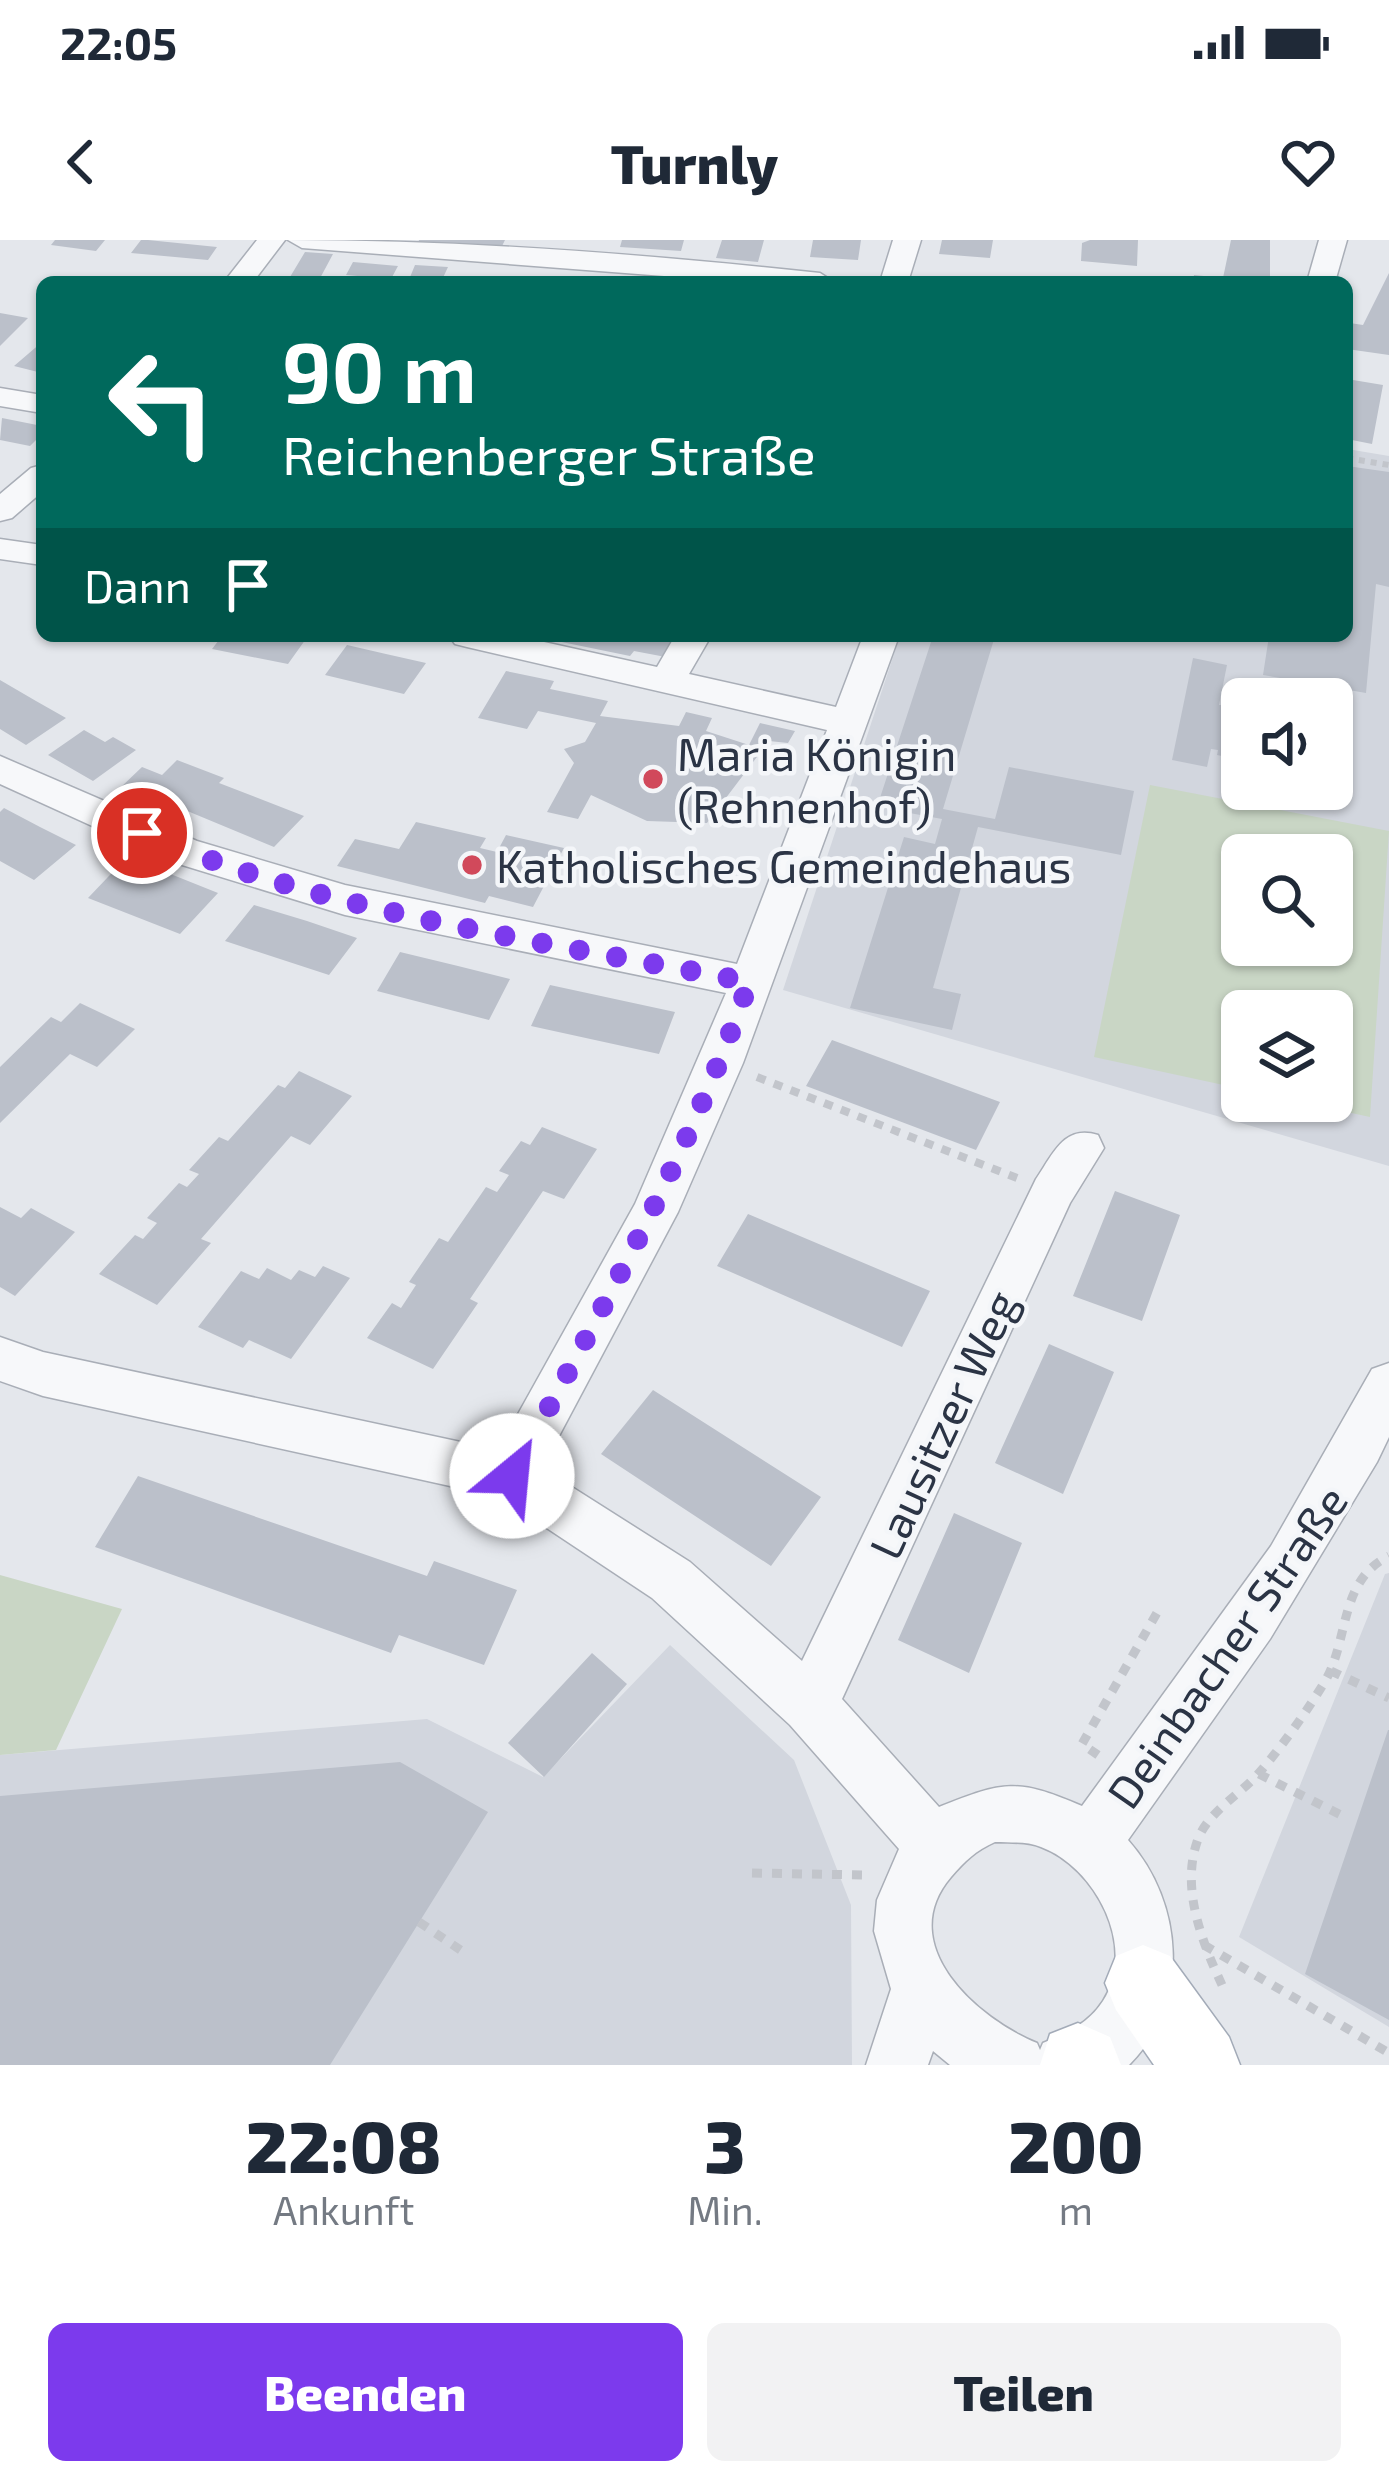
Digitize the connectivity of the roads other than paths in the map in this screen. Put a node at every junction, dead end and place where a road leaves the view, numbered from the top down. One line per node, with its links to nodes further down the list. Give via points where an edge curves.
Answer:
1 (271, 240): 5 (street)
2 (302, 240): 6 (street)
3 (907, 240): 7 (street)
4 (1333, 240): 8 (street)
5 (243, 276)
6 (765, 276)
7 (896, 276)
8 (1323, 276)
9 (0, 397): 10 (street)
10 (36, 403)
11 (36, 480): 12 (street)
12 (0, 511)
13 (0, 550): 14 (street)
14 (36, 554)
15 (495, 642): 18 (street)
16 (690, 642): 18 (street)
17 (879, 642): 19 (street)
18 (669, 678): 19 (street)
19 (848, 722): 21 (street)
20 (0, 769): 21 (street, via 183,851 345,900)
21 (749, 982): 26 (street, via 655,1212)
22 (1082, 1148): 27 (street, Lausitzer Weg, via 1052,1192)
23 (0, 1359): 26 (street)
24 (1389, 1385): 25 (street, Deinbacher Straße)
25 (1374, 1457): 28 (street, Deinbacher Straße)
26 (512, 1476): 27 (street, via 671,1580)
27 (810, 1706): 29 (street)
28 (1092, 1841): 29 (street, via 1027,1812 992,1814 960,1825); 30 (street, via 1140,1912)
29 (925, 1861): 31 (street, via 905,1912)
30 (1143, 1983): 32 (street, via 1108,2044); 34 (main road)
31 (921, 1991): 32 (street, via 947,2028 984,2056); 33 (street)
32 (1060, 2064)
33 (897, 2065)
34 (1201, 2065)

